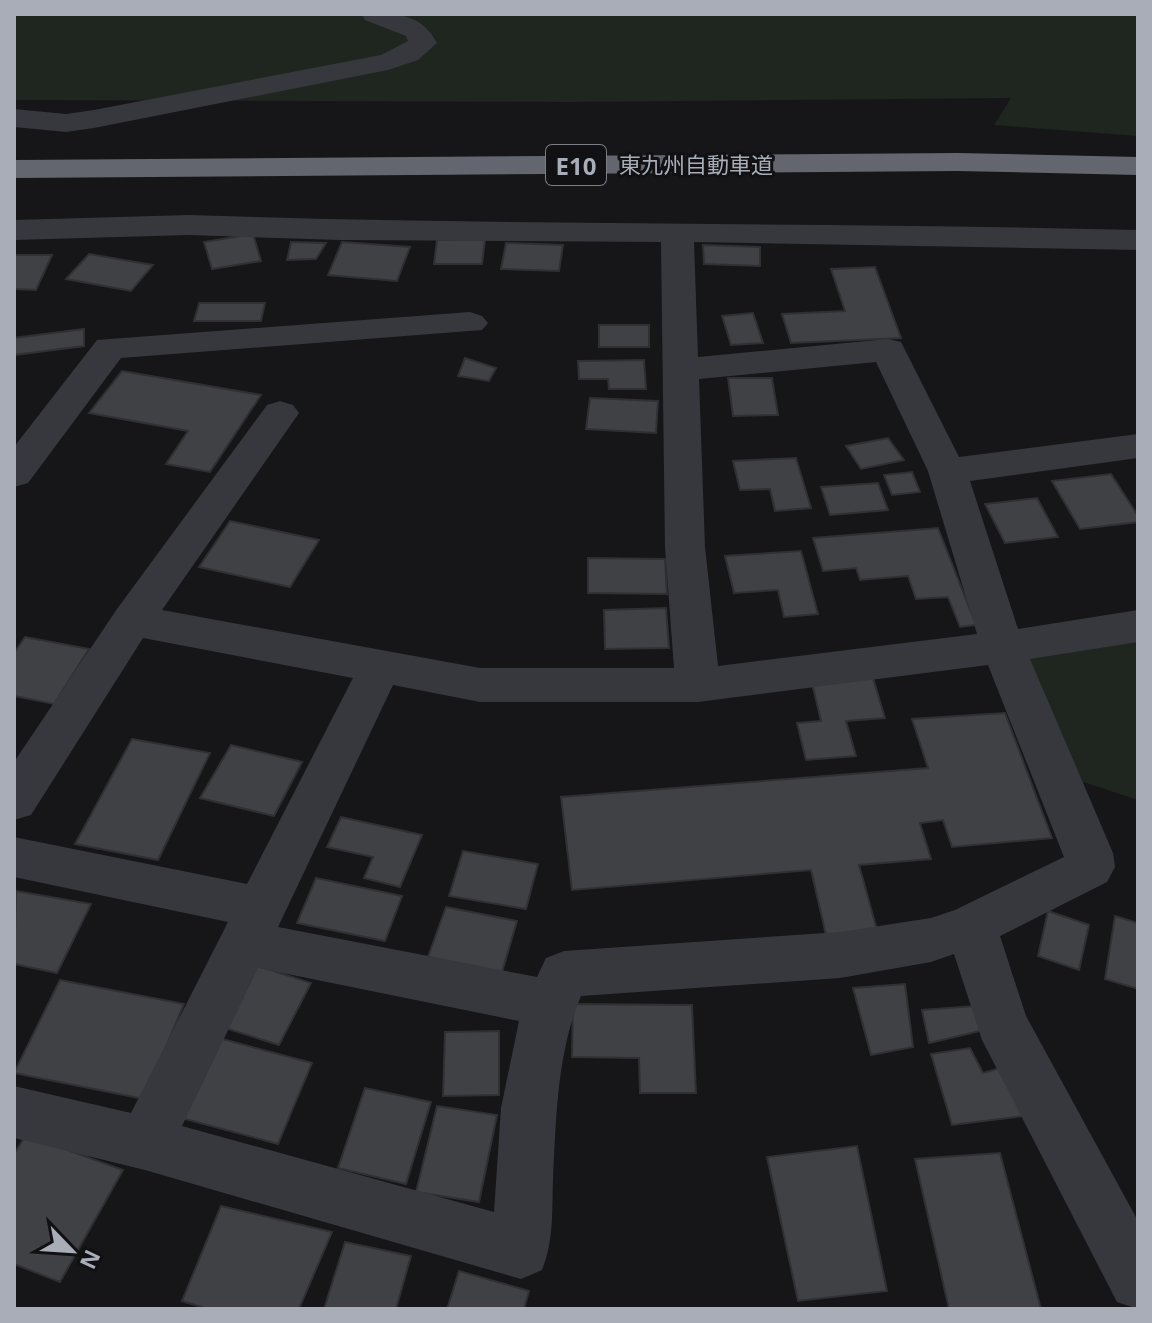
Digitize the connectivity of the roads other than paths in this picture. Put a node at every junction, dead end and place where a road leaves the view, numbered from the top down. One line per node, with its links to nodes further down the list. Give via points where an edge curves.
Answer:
1 (375, 14): 2 (street, via 417,31 423,43 388,62 94,119 66,123)
2 (14, 118)
3 (1138, 166): 4 (highway, 東九州自動車道 / E10, via 941,162)
4 (14, 169)
5 (1138, 189): 6 (highway, 東九州自動車道 / E10, via 651,185)
6 (14, 190)
7 (14, 230): 8 (street, via 189,225)
8 (677, 232): 9 (street); 11 (street)
9 (1138, 240)
10 (470, 323): 15 (street, via 110,348)
11 (680, 370): 14 (street, via 888,350); 20 (street, via 685,547)
12 (280, 413): 16 (street)
13 (1138, 446): 14 (street)
14 (947, 471): 18 (street)
15 (14, 474)
16 (132, 620): 19 (street); 21 (street)
17 (1138, 626): 18 (street)
18 (1002, 646): 20 (street); 24 (street, via 1090,867)
19 (380, 667): 20 (street, via 480,685); 23 (street)
20 (698, 685)
21 (14, 801)
22 (14, 857): 23 (street)
23 (252, 926): 25 (street); 27 (street)
24 (971, 926): 25 (street, via 931,940 840,955 564,974); 28 (street, via 1001,1023)
25 (549, 1003): 27 (street, via 527,1144 521,1249)
26 (14, 1112): 27 (street)
27 (145, 1143)
28 (1138, 1281)

